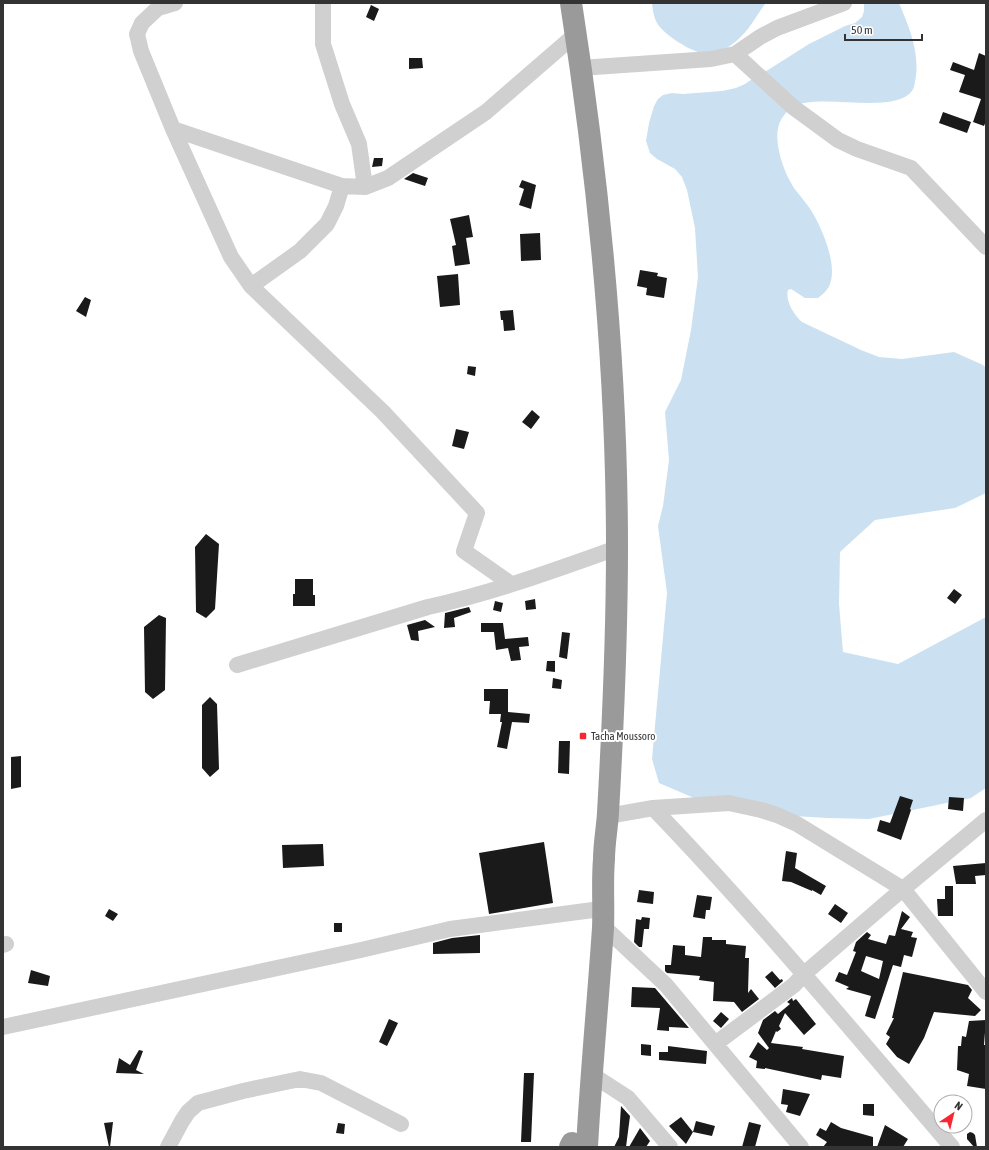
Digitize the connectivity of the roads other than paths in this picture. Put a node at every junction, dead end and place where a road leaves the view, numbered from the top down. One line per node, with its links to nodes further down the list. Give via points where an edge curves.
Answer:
1 (176, 3): 8 (street, via 158,8 142,23 138,34 141,51)
2 (323, 3): 10 (street, via 323,44 342,104 359,144)
3 (571, 3): 5 (highway)
4 (844, 3): 6 (street, via 777,28)
5 (576, 34): 7 (highway); 10 (street, via 486,112 388,178)
6 (735, 54): 7 (street, via 711,59); 11 (street, via 794,107 838,140 857,150 911,168)
7 (580, 68): 13 (highway, via 608,311 616,452)
8 (173, 129): 9 (street); 12 (street, via 231,256)
9 (342, 186): 10 (street); 12 (street, via 327,224 300,252)
10 (365, 187)
11 (986, 247)
12 (251, 286): 14 (street, via 383,412 477,512 464,552)
13 (617, 548): 14 (street); 17 (highway)
14 (511, 584): 15 (street)
15 (237, 665)
16 (653, 808): 17 (street); 19 (street, via 729,804 777,814); 21 (street)
17 (608, 816): 20 (highway, via 603,861 604,894)
18 (986, 820): 19 (street)
19 (903, 889): 21 (street); 22 (street)
20 (598, 918): 23 (street, via 450,929); 24 (street, via 666,985); 25 (highway); 27 (highway)
21 (804, 974): 24 (street, via 794,985); 31 (street)
22 (986, 992)
23 (3, 1027)
24 (715, 1044): 30 (street)
25 (591, 1074): 27 (highway); 29 (street, via 628,1098)
26 (401, 1124): 28 (street, via 320,1083 300,1079 198,1104 188,1112)
27 (575, 1146)
28 (168, 1147)
29 (670, 1147)
30 (801, 1147)
31 (952, 1147)

